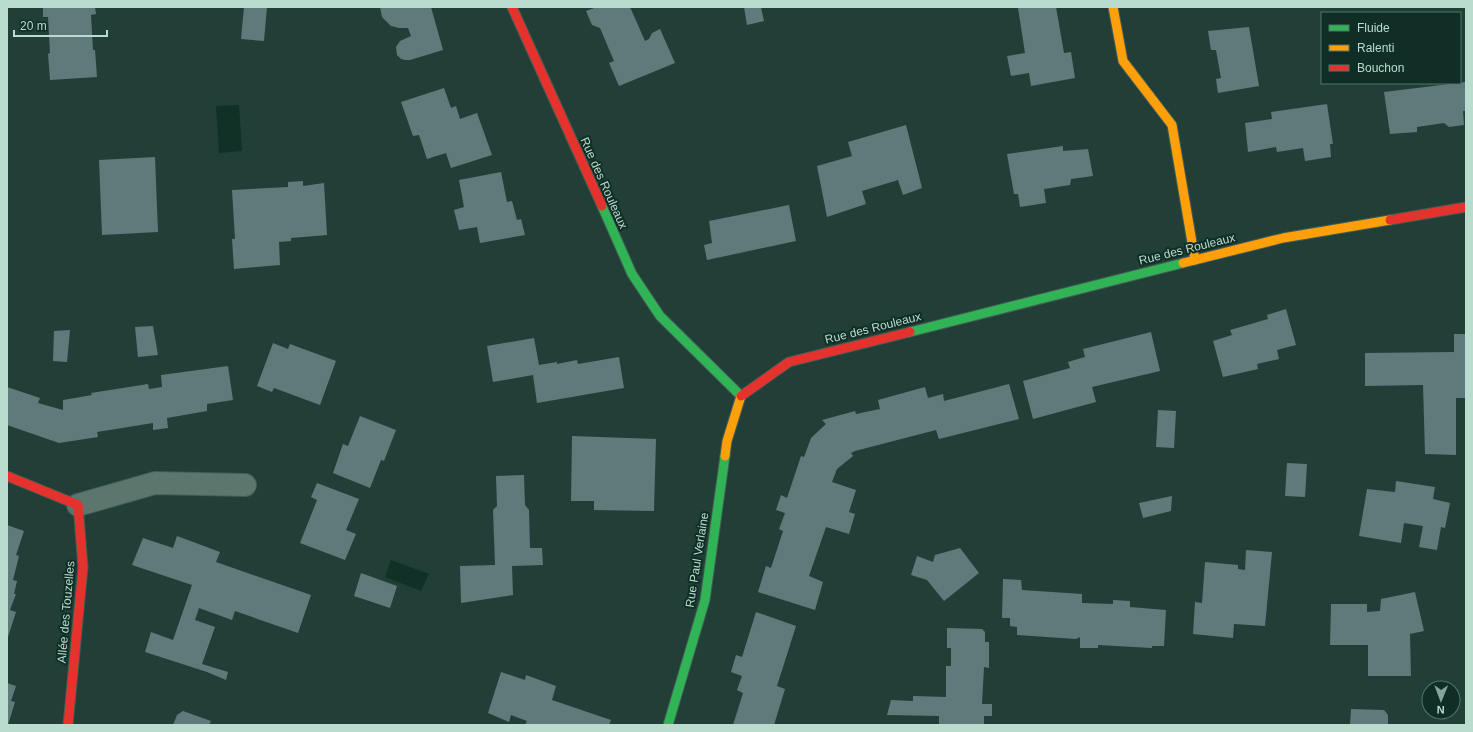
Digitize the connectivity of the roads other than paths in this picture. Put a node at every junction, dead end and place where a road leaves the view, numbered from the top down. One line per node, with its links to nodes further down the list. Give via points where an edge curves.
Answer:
1 (512, 7): 5 (street, Rue des Rouleaux, via 632,274 660,316)
2 (1112, 7): 4 (street, via 1123,61 1172,125)
3 (1466, 207): 4 (street, Rue des Rouleaux, via 1283,238)
4 (1195, 260): 5 (street, Rue des Rouleaux, via 789,362)
5 (741, 396): 10 (street, Rue Paul Verlaine, via 727,441 705,600)
6 (7, 476): 8 (street)
7 (245, 485): 8 (street, via 155,483)
8 (78, 505): 9 (street, Allée des Touzelles, via 84,567)
9 (68, 725)
10 (668, 725)

